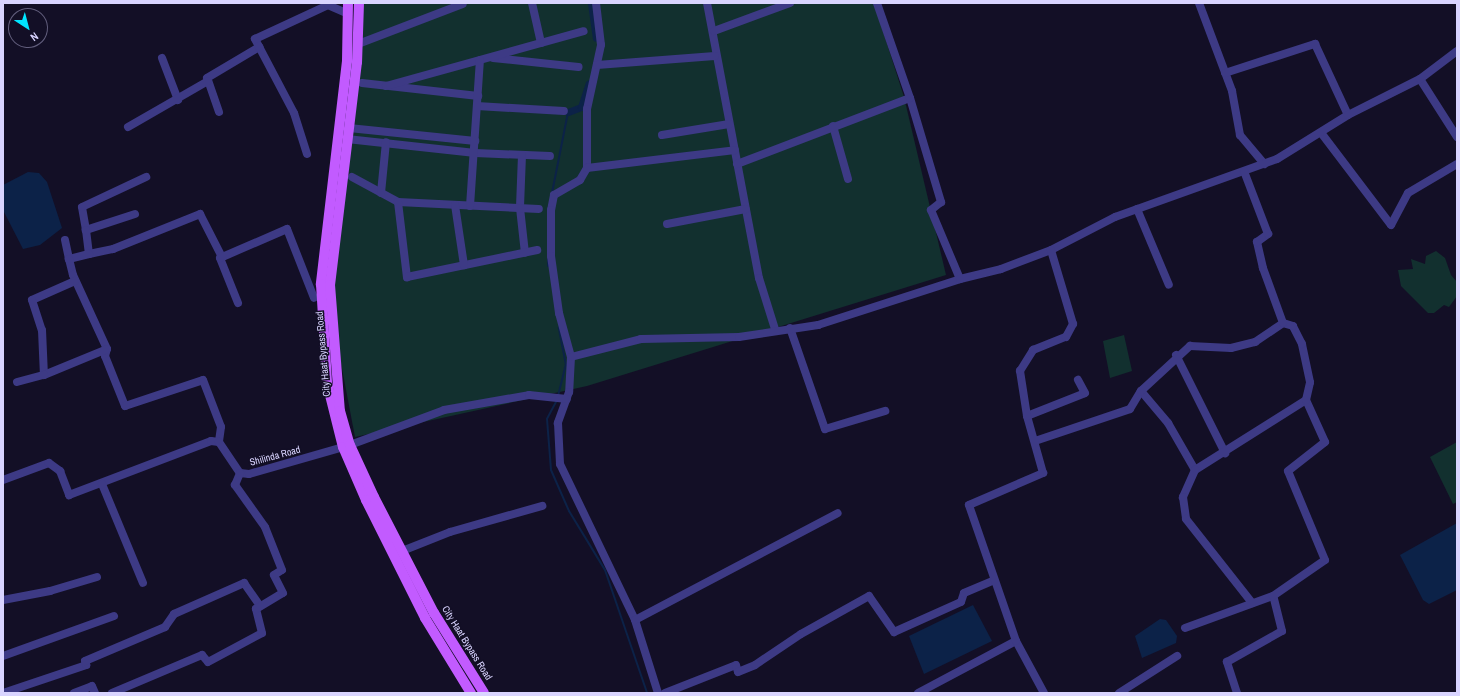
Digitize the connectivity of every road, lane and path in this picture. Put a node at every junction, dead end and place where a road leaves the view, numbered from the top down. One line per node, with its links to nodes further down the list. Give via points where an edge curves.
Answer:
1 (348, 3): 10 (main road, City Haat Bypass Road)
2 (359, 3): 14 (main road, City Haat Bypass Road)
3 (532, 3): 13 (street)
4 (596, 3): 20 (street, via 601,44)
5 (707, 3): 12 (street)
6 (790, 3): 12 (street)
7 (877, 3): 28 (street)
8 (1199, 3): 22 (street)
9 (463, 4): 14 (street)
10 (348, 14): 15 (street, via 328,5 261,35 255,39); 97 (main road, City Haat Bypass Road, via 346,69 321,284 327,383)
11 (584, 31): 13 (street)
12 (714, 31): 17 (street)
13 (541, 43): 19 (street)
14 (358, 44): 37 (main road, City Haat Bypass Road)
15 (259, 47): 24 (street, via 221,68); 46 (street, via 294,113)
16 (1457, 51): 23 (street)
17 (716, 56): 20 (street); 34 (street)
18 (162, 58): 29 (street)
19 (484, 58): 21 (street); 26 (street); 27 (street)
20 (597, 65): 52 (street, via 587,109)
21 (578, 67)
22 (1225, 73): 33 (street, via 1315,44); 50 (street, via 1240,135)
23 (1420, 79): 33 (street); 40 (street)
24 (208, 81): 29 (street); 32 (street)
25 (362, 83): 26 (street)
26 (386, 86): 27 (street)
27 (478, 96): 30 (street)
28 (910, 98): 35 (street); 76 (street, via 940,202 931,210)
29 (178, 100): 36 (street)
30 (477, 106): 31 (street); 42 (street)
31 (564, 111)
32 (219, 112)
33 (1348, 115): 38 (street)
34 (729, 124): 39 (street); 44 (street)
35 (833, 126): 49 (street); 56 (street)
36 (128, 127)
37 (349, 128): 41 (main road, City Haat Bypass Road); 42 (street)
38 (1322, 134): 50 (street); 51 (street, via 1391,225 1408,193)
39 (662, 135)
40 (1457, 137)
41 (347, 139): 43 (street); 97 (main road, City Haat Bypass Road, via 330,285 336,382)
42 (475, 141): 45 (street)
43 (386, 142): 45 (street); 57 (street)
44 (735, 150): 49 (street); 52 (street)
45 (474, 153): 47 (street); 60 (street)
46 (307, 154)
47 (522, 155): 48 (street); 61 (street)
48 (550, 156)
49 (737, 164): 63 (street)
50 (1264, 164): 53 (street)
51 (1457, 164)
52 (587, 168): 86 (street, via 580,180 554,195 552,210 551,256 559,313)
53 (1244, 171): 64 (street); 81 (street, via 1268,234 1257,242)
54 (146, 177): 67 (street, via 82,207)
55 (352, 177): 57 (street)
56 (848, 179)
57 (381, 193): 58 (street)
58 (398, 202): 59 (street); 75 (street, via 407,277)
59 (455, 205): 60 (street); 75 (street)
60 (470, 206): 61 (street)
61 (520, 208): 62 (street); 71 (street)
62 (539, 209)
63 (746, 209): 66 (street); 83 (street, via 759,278)
64 (1137, 209): 70 (street); 78 (street)
65 (135, 214): 67 (street)
66 (667, 224)
67 (86, 230): 72 (street)
68 (65, 240): 73 (street)
69 (537, 250): 71 (street)
70 (1051, 250): 76 (street, via 1001,269); 94 (street, via 1073,324 1066,337 1033,350 1020,371)
71 (525, 253): 75 (street)
72 (89, 254): 73 (street); 74 (street, via 113,249 200,214)
73 (69, 258): 77 (street)
74 (222, 258): 79 (street, via 287,229); 80 (street)
75 (464, 265)
76 (960, 279): 82 (street, via 818,324)
77 (75, 281): 84 (street); 87 (street, via 32,300 42,330)
78 (1169, 285)
79 (314, 298)
80 (238, 303)
81 (1283, 323): 85 (street, via 1255,342 1231,348 1190,346); 92 (street, via 1294,326 1302,344 1310,382)
82 (790, 328): 83 (street); 93 (street, via 825,429)
83 (775, 329): 86 (street, via 739,337 641,339)
84 (107, 349): 87 (street, via 57,366); 96 (street, via 105,356 125,406 204,380 221,427)
85 (1176, 355): 90 (street); 98 (street)
86 (571, 357): 91 (street)
87 (44, 375): 89 (street)
88 (1078, 380): 94 (street, via 1085,394)
89 (17, 382)
90 (1141, 391): 95 (street, via 1130,410); 99 (street, via 1168,423)
91 (566, 399): 97 (street, Shilinda Road, via 553,396 495,399 444,410); 114 (street, via 558,423 560,464)
92 (1306, 400): 98 (street); 109 (street, via 1326,442 1288,471 1325,560)
93 (885, 410)
94 (1027, 416): 95 (street)
95 (1035, 441): 107 (street, via 1044,473 969,505)
96 (219, 442): 100 (street, Shilinda Road); 102 (street, via 211,441)
97 (347, 446): 100 (street, Shilinda Road); 105 (main road, City Haat Bypass Road); 123 (main road, City Haat Bypass Road, via 425,618)
98 (1225, 453): 99 (street)
99 (1195, 470): 111 (street, via 1183,497 1186,519)
100 (240, 473): 112 (street, via 235,485 264,527 282,570 274,575 283,593)
101 (3, 480): 102 (street, via 49,463 60,471 69,495)
102 (102, 484): 108 (street)
103 (542, 506): 105 (street, via 450,532)
104 (838, 513): 114 (street)
105 (402, 551): 124 (main road, City Haat Bypass Road, via 434,613)
106 (97, 577): 110 (street, via 50,591)
107 (994, 580): 116 (street); 126 (street, via 964,593 961,602 894,632 869,596 801,634 755,665 738,672 736,665)
108 (143, 583)
109 (1273, 596): 111 (street); 130 (street, via 1282,631 1227,662)
110 (3, 600)
111 (1252, 603): 115 (street)
112 (260, 606): 119 (street, via 244,583 174,614 165,627 85,661 86,665); 122 (street, via 256,609 262,633 208,662 202,654)
113 (114, 616): 117 (street)
114 (635, 620): 125 (street)
115 (1185, 628)
116 (1016, 641): 127 (street); 128 (street)
117 (3, 656)
118 (1177, 656): 129 (street)
119 (3, 693)
120 (74, 693): 121 (street, via 92,686)
121 (95, 693)
122 (112, 693)
123 (471, 693)
124 (484, 693)
125 (658, 693)
126 (665, 693)
127 (918, 693)
128 (1044, 693)
129 (1119, 693)
130 (1237, 693)

